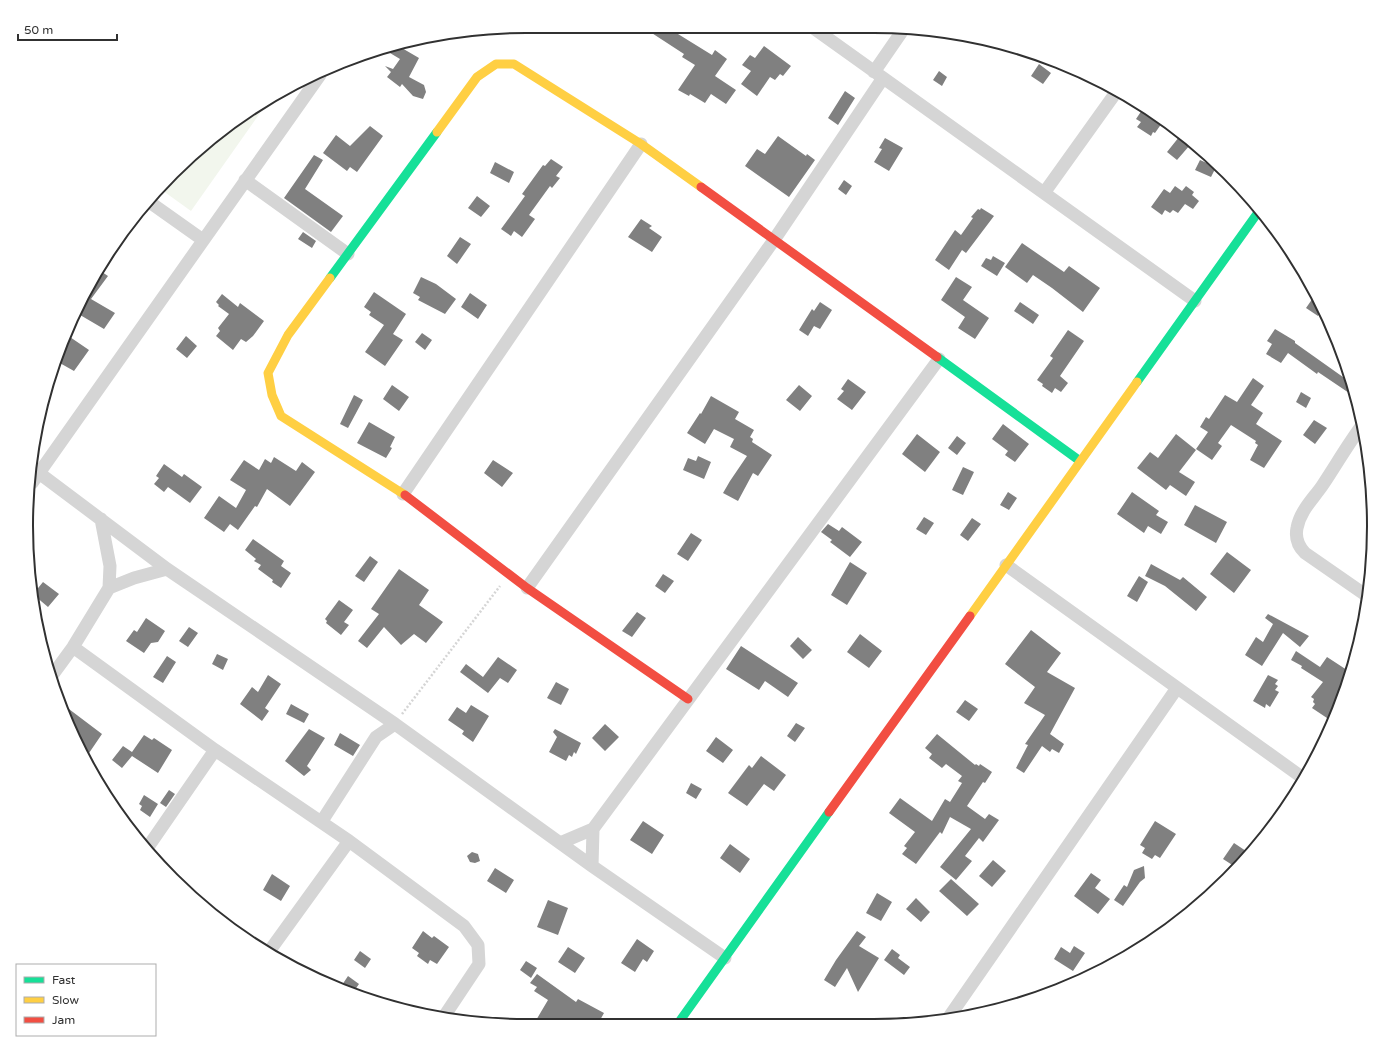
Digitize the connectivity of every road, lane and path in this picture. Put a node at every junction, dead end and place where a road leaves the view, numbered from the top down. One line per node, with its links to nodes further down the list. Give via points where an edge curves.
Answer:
1 (820, 33): 3 (street)
2 (901, 34): 3 (street)
3 (879, 75): 8 (street); 12 (street)
4 (316, 80): 7 (street)
5 (1114, 95): 8 (street)
6 (641, 144): 12 (street); 13 (street, via 514,64 496,64 478,76); 19 (street)
7 (245, 180): 11 (street); 13 (street)
8 (1044, 193): 14 (street)
9 (152, 204): 11 (street)
10 (1256, 215): 14 (street)
11 (203, 240): 18 (street)
12 (774, 240): 15 (street); 25 (street)
13 (348, 254): 19 (street, via 288,335 268,373 272,395 281,416)
14 (1195, 301): 17 (street)
15 (939, 360): 17 (street); 30 (street)
16 (1358, 431): 26 (street, via 1306,507 1296,533 1300,547 1305,553)
17 (1080, 461): 21 (street)
18 (36, 478): 20 (street)
19 (403, 494): 23 (street)
20 (101, 519): 22 (street); 24 (street, via 110,566)
21 (1006, 565): 29 (street); 41 (street)
22 (167, 569): 24 (street); 31 (street)
23 (509, 574): 25 (street); 31 (path)
24 (109, 588): 27 (street)
25 (527, 588): 30 (street)
26 (1363, 593)
27 (73, 647): 28 (street); 32 (street)
28 (55, 671)
29 (1177, 688): 33 (street); 43 (street)
30 (688, 699): 35 (street)
31 (395, 724): 34 (street, via 376,737); 37 (street)
32 (215, 750): 34 (street); 38 (street)
33 (1299, 775)
34 (322, 821): 36 (street)
35 (593, 829): 37 (street); 39 (street)
36 (349, 841): 40 (street); 42 (street, via 464,926 478,945 479,964)
37 (560, 843): 39 (street)
38 (150, 844)
39 (592, 866): 41 (street)
40 (271, 948)
41 (725, 958): 44 (street)
42 (447, 1013)
43 (952, 1013)
44 (681, 1019)

